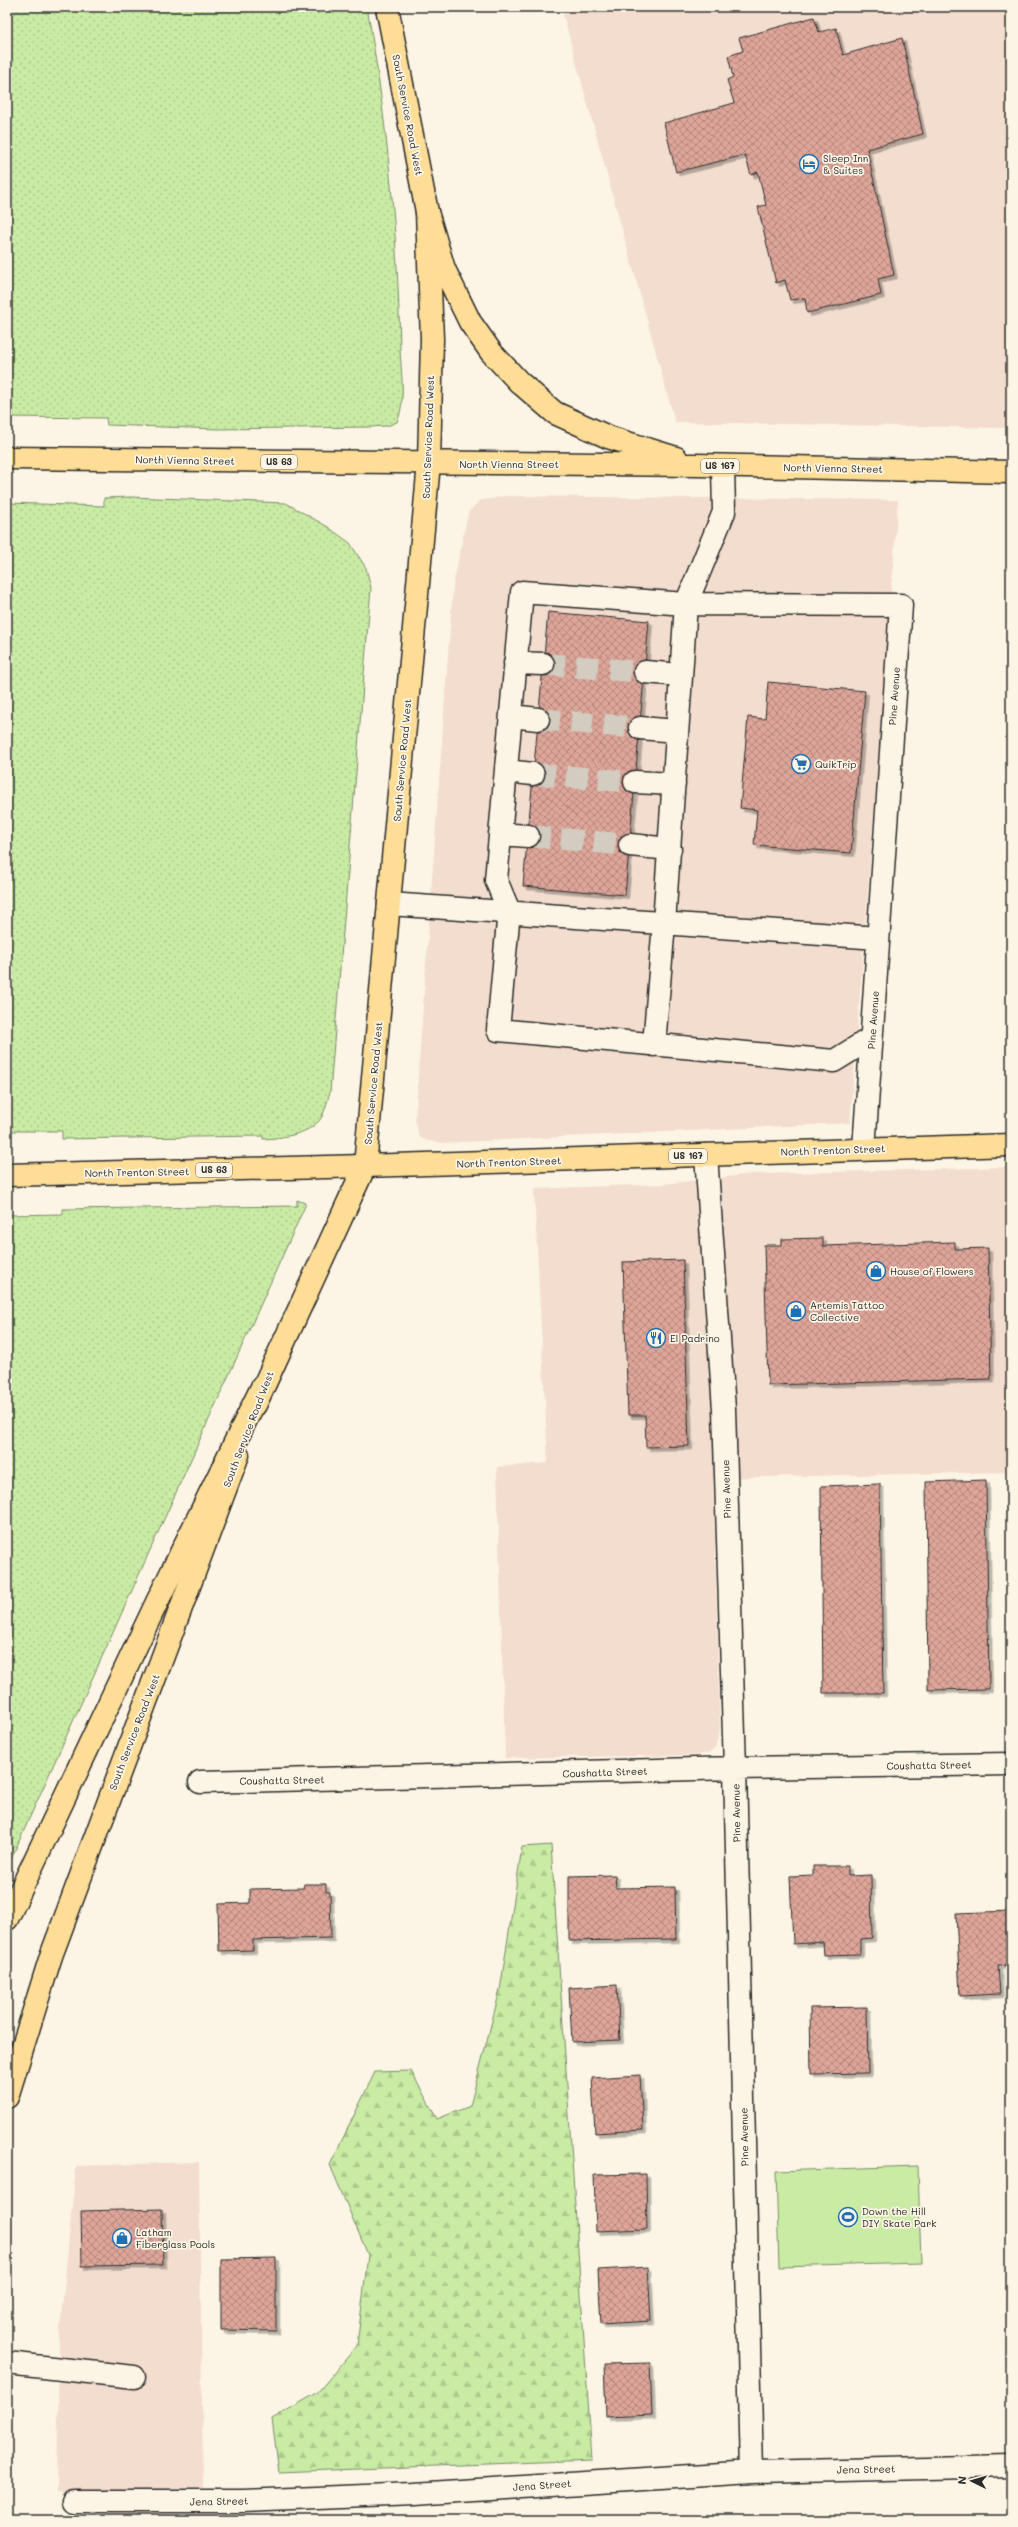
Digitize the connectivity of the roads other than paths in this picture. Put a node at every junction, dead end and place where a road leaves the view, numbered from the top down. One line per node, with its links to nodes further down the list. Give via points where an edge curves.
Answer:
1 (387, 7): 2 (main road, South Service Road West)
2 (427, 212): 4 (main road, South Service Road West, via 432,339); 5 (main road, via 444,269 470,322 519,382 556,413 588,428 608,437)
3 (7, 458): 4 (main road, North Vienna Street / US 63)
4 (429, 464): 5 (main road, North Vienna Street / US 167); 25 (main road, South Service Road West)
5 (697, 465): 6 (main road, North Vienna Street / US 167)
6 (723, 466): 7 (main road, North Vienna Street / US 167); 8 (street, via 724,512)
7 (1011, 472)
8 (686, 604): 9 (street, via 522,592); 12 (street); 28 (street, Pine Avenue, via 901,605)
9 (516, 663): 10 (street); 13 (street)
10 (542, 664)
11 (645, 672): 12 (street)
12 (681, 675): 16 (street)
13 (511, 716): 14 (street); 17 (street)
14 (538, 719)
15 (640, 728): 16 (street)
16 (677, 730): 20 (street)
17 (506, 772): 18 (street); 21 (street)
18 (533, 774)
19 (635, 782): 20 (street)
20 (674, 784): 24 (street)
21 (500, 834): 22 (street); 26 (street, via 496,880)
22 (528, 836)
23 (630, 845): 24 (street)
24 (670, 849): 27 (street)
25 (389, 904): 26 (street); 34 (main road, South Service Road West)
26 (509, 911): 27 (street); 30 (street, via 498,1030)
27 (664, 923): 28 (street); 30 (street)
28 (878, 938): 29 (street, Pine Avenue)
29 (871, 1038): 30 (street, via 834,1062); 32 (street, Pine Avenue)
30 (654, 1045)
31 (1011, 1145): 32 (main road, North Trenton Street / US 167)
32 (864, 1149): 33 (main road, North Trenton Street / US 167)
33 (706, 1155): 34 (main road, North Trenton Street / US 167); 38 (street, Pine Avenue, via 724,1409)
34 (365, 1166): 35 (main road, North Trenton Street / US 63); 36 (main road, South Service Road West)
35 (7, 1174)
36 (262, 1387): 40 (main road); 41 (main road, South Service Road West, via 205,1546 50,1956)
37 (1011, 1764): 38 (street, Coushatta Street)
38 (735, 1768): 39 (street, Coushatta Street); 45 (street, Pine Avenue)
39 (200, 1782)
40 (7, 1919)
41 (7, 2097)
42 (7, 2363): 43 (street)
43 (134, 2377)
44 (1011, 2466): 45 (street, Jena Street)
45 (752, 2472): 46 (street, Jena Street, via 414,2494 243,2501)
46 (74, 2501)

